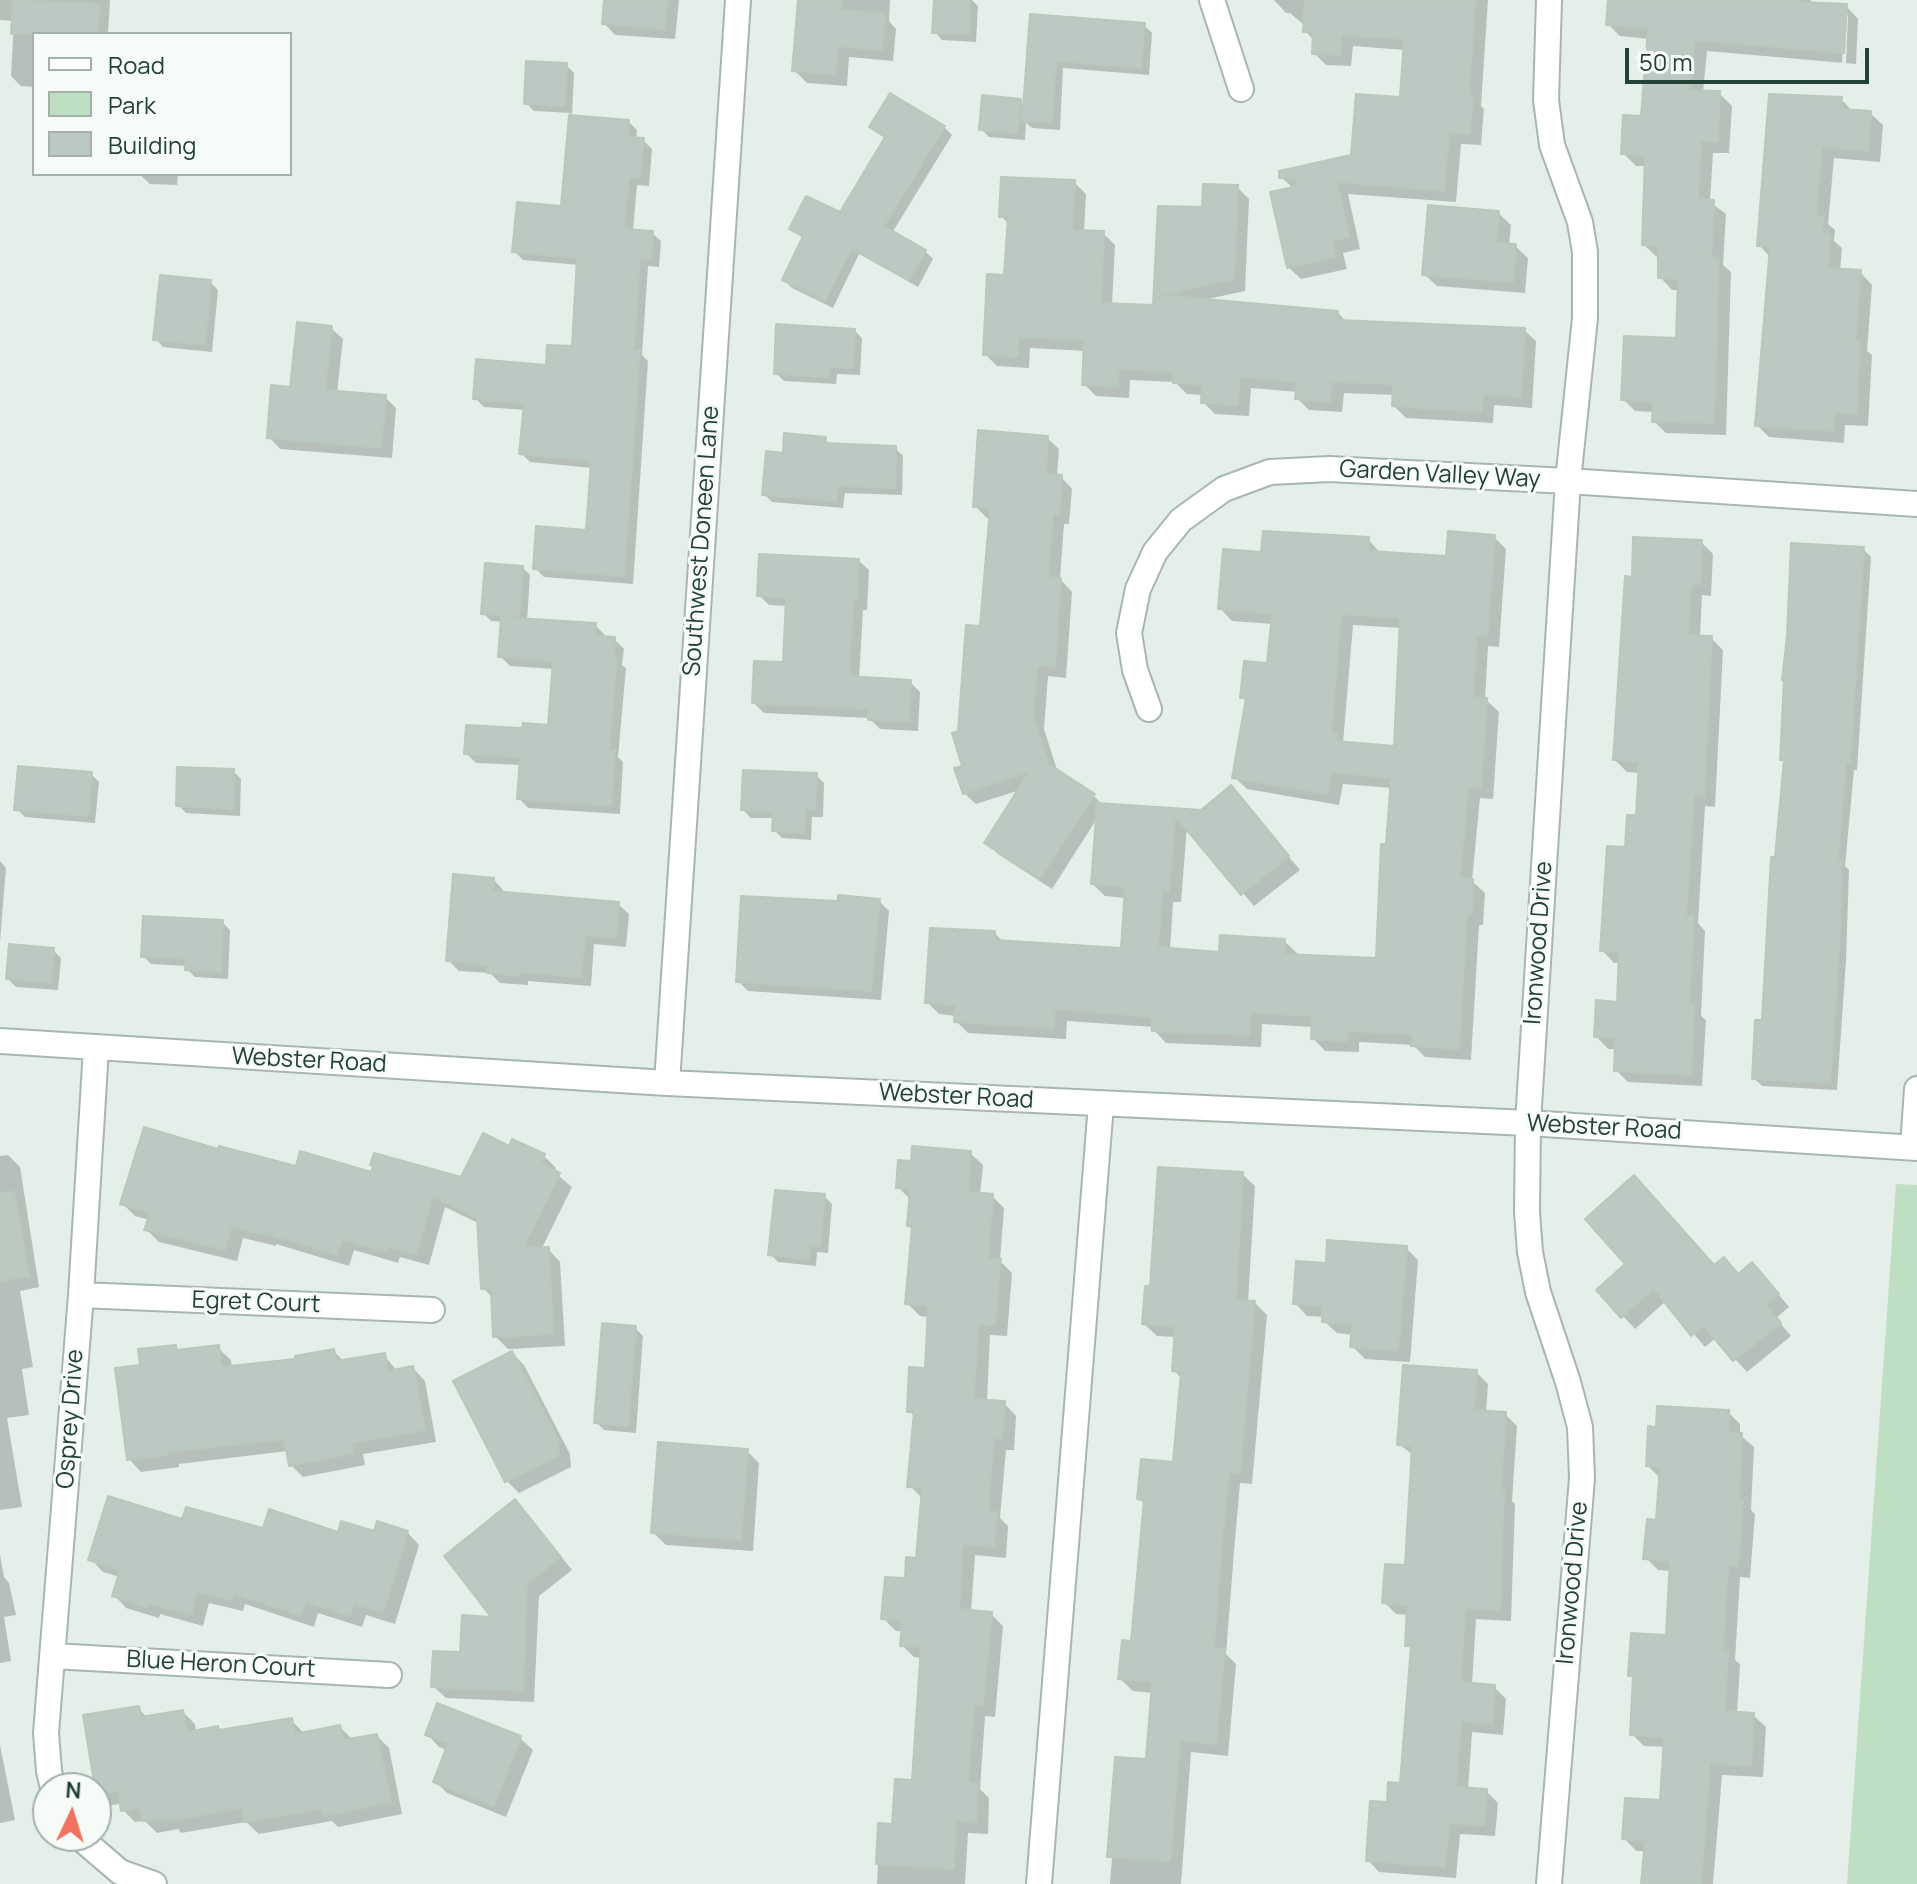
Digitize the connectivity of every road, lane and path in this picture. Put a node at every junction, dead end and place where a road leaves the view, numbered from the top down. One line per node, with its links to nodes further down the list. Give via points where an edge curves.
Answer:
1 (738, 0): 10 (street, Southwest Doneen Lane)
2 (1212, 0): 4 (street)
3 (1549, 0): 5 (street, Ironwood Drive, via 1545,55 1552,145 1580,222 1585,252 1585,318)
4 (1241, 89)
5 (1568, 481): 6 (street, Garden Valley Way); 7 (street, Garden Valley Way, via 1329,469 1270,472 1224,489 1181,520 1155,552 1138,589 1129,633); 13 (street, Ironwood Drive)
6 (1917, 504)
7 (1149, 709)
8 (0, 1041): 9 (street, Webster Road)
9 (96, 1048): 10 (street, Webster Road); 15 (street, Osprey Drive)
10 (667, 1083): 12 (street, Webster Road)
11 (1917, 1089): 14 (street)
12 (1101, 1104): 13 (street, Webster Road); 22 (street)
13 (1528, 1123): 14 (street, Webster Road); 23 (street, Ironwood Drive, via 1530,1252 1580,1427 1582,1478)
14 (1916, 1147)
15 (81, 1295): 16 (street, Egret Court); 17 (street, Osprey Drive)
16 (432, 1310)
17 (53, 1656): 18 (street, Blue Heron Court); 19 (street, Osprey Drive, via 46,1733)
18 (389, 1675)
19 (49, 1772)
20 (97, 1852): 21 (street, via 120,1872)
21 (154, 1884)
22 (1039, 1884)
23 (1549, 1884)

